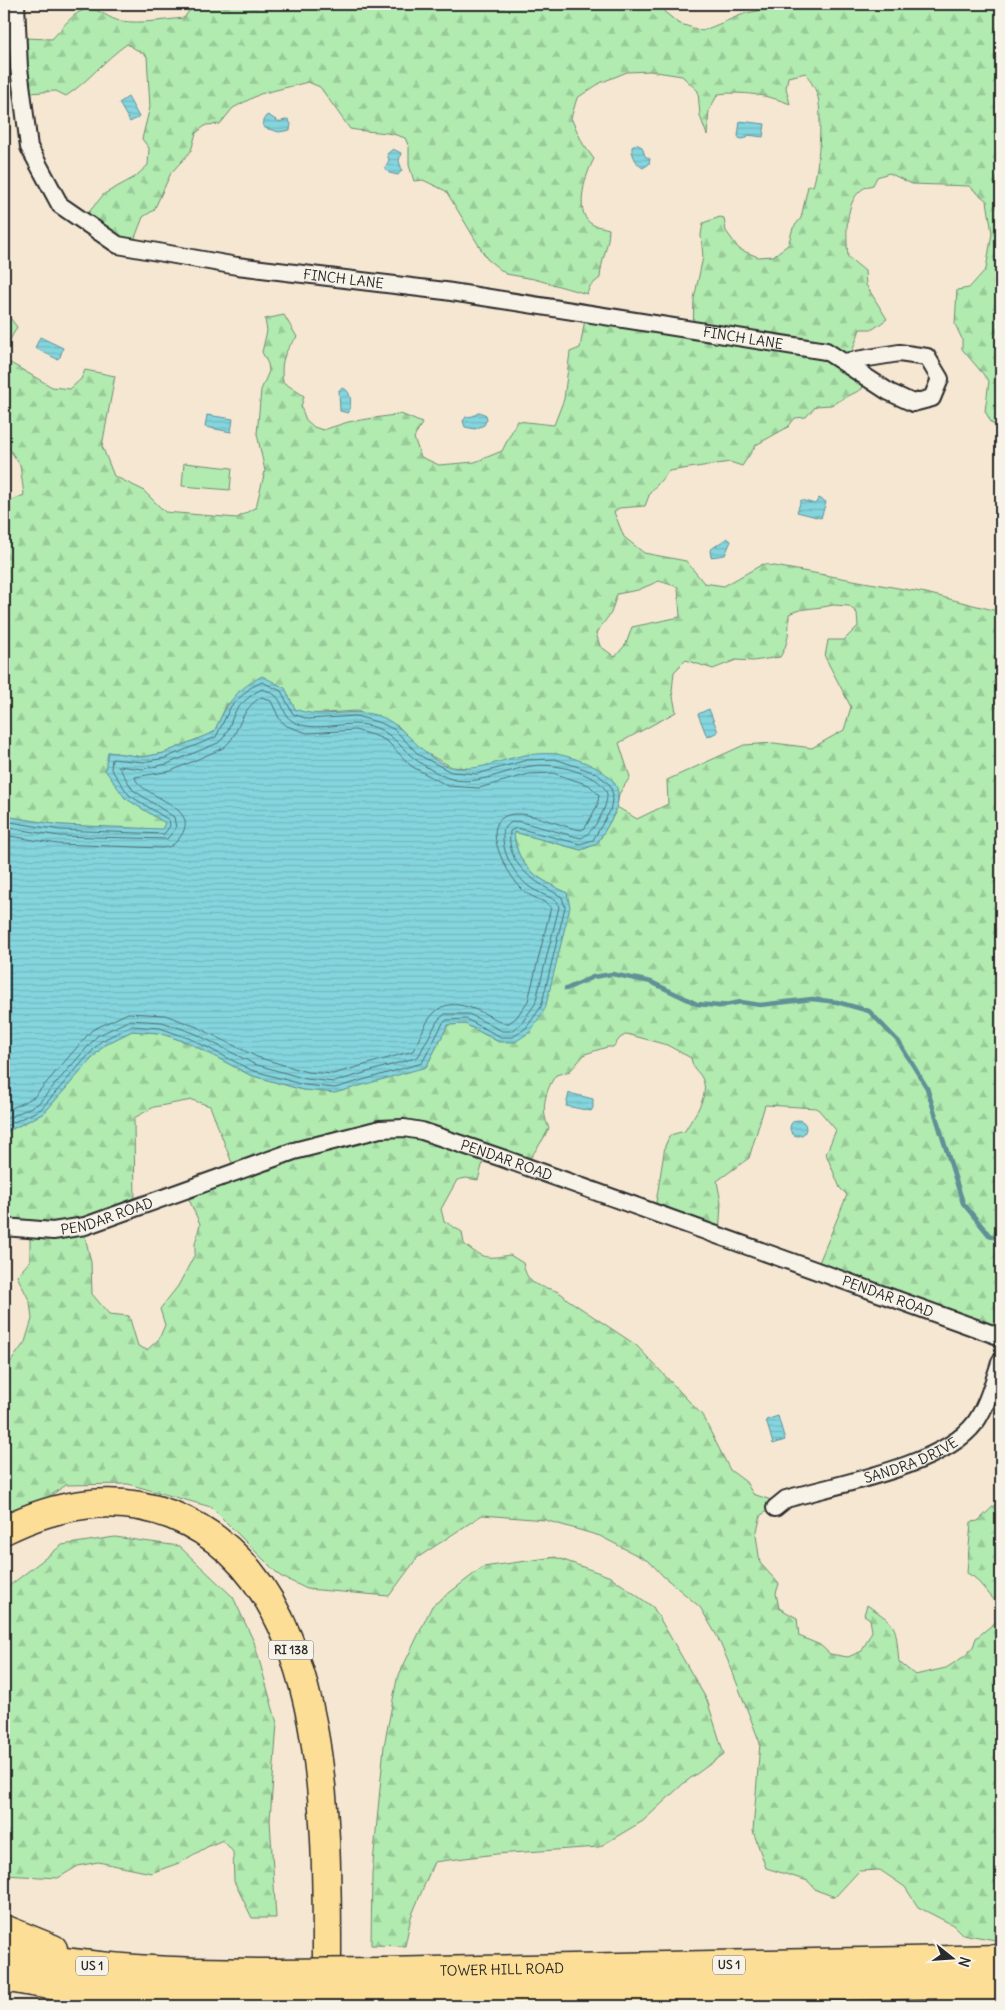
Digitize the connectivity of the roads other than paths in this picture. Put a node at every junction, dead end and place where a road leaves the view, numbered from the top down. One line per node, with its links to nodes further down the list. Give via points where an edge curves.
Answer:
1 (16, 4): 2 (street, FINCH LANE, via 19,68 29,148 60,205 118,245 237,266 445,290 826,350)
2 (844, 362): 2 (street, FINCH LANE, via 889,392 913,403 932,398 940,379 927,357 899,353)
3 (4, 1227): 4 (street, PENDAR ROAD, via 53,1232 85,1226 294,1151 380,1128 404,1128 505,1159)
4 (1001, 1337)
5 (1001, 1360): 6 (street, SANDRA DRIVE, via 976,1422 961,1439 914,1462 786,1499)
6 (775, 1508)
7 (4, 1530): 21 (highway, RI 138, via 45,1513 79,1505 143,1506 179,1518 211,1534 234,1553 255,1578 294,1655 313,1725 325,1830)
8 (4, 1549): 20 (highway, via 48,1530 80,1522 115,1520 153,1526 183,1537 206,1551 227,1569 248,1595 281,1666 301,1747 311,1864)
9 (4, 1929): 12 (highway)
10 (4, 1952): 12 (highway, TOWER HILL ROAD / US 1)
11 (1001, 1959): 14 (highway, TOWER HILL ROAD / US 1)
12 (106, 1968): 16 (highway, TOWER HILL ROAD / US 1)
13 (4, 1977): 16 (highway, TOWER HILL ROAD / US 1, via 75,1989 175,1996)
14 (381, 1983): 16 (highway, TOWER HILL ROAD / US 1, bridge); 17 (highway, TOWER HILL ROAD / US 1)
15 (1001, 1983): 17 (highway, TOWER HILL ROAD / US 1)
16 (275, 1985): 19 (highway)
17 (453, 1994): 22 (highway)
18 (1001, 1996): 23 (highway)
19 (228, 2006)
20 (314, 2006)
21 (327, 2006)
22 (598, 2006)
23 (950, 2006)

